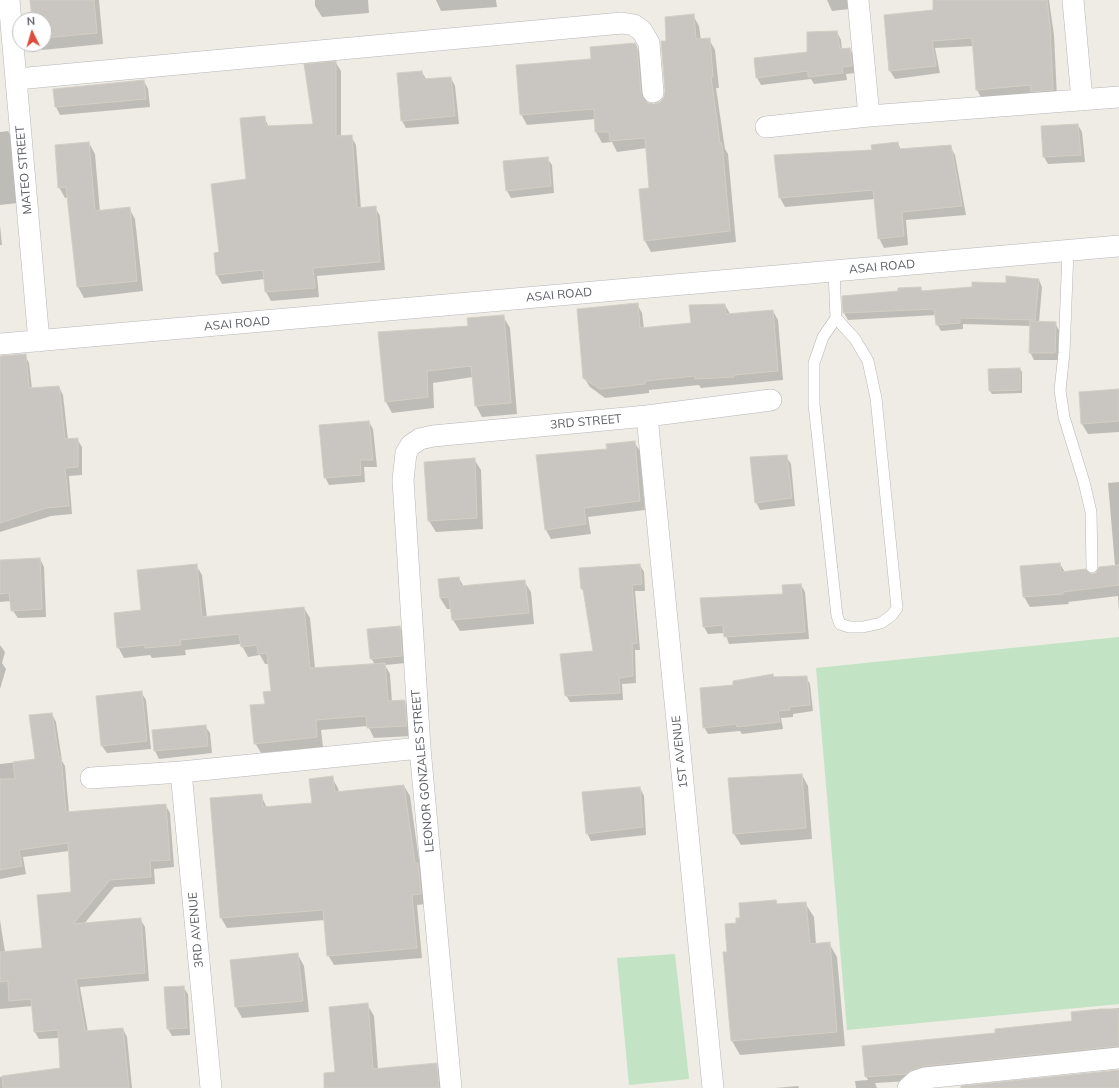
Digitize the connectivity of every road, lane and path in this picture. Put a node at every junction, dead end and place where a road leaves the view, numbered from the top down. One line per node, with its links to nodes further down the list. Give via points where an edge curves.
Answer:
1 (9, 0): 4 (street, MATEO STREET)
2 (858, 0): 8 (street)
3 (1072, 0): 7 (street)
4 (17, 79): 5 (street, via 622,23 634,25 642,31 648,42); 14 (street, MATEO STREET)
5 (653, 92)
6 (1119, 97): 7 (street)
7 (1082, 100): 8 (street)
8 (869, 116): 9 (street)
9 (766, 127)
10 (1119, 246): 11 (street, ASAI ROAD)
11 (1068, 251): 12 (street, ASAI ROAD); 19 (lane, via 1060,390 1064,417 1091,512)
12 (834, 271): 13 (lane); 14 (street, ASAI ROAD)
13 (836, 318): 13 (lane, via 868,361 876,398 897,608 881,623 863,627 840,624 837,616 814,404 814,363 823,338)
14 (39, 341): 15 (street, ASAI ROAD)
15 (0, 344)
16 (771, 400): 17 (street, 3RD STREET)
17 (647, 416): 18 (street, 3RD STREET, via 433,436 420,439 411,445); 26 (street, 1ST AVENUE)
18 (406, 453): 20 (street, LEONOR GONZALES STREET, via 403,480)
19 (1092, 567)
20 (420, 748): 21 (street); 25 (street, LEONOR GONZALES STREET)
21 (181, 772): 22 (street); 24 (street, 3RD AVENUE)
22 (92, 778)
23 (1119, 1058): 27 (street, via 926,1078 916,1080)
24 (211, 1088)
25 (451, 1088)
26 (713, 1088)
27 (908, 1088)

